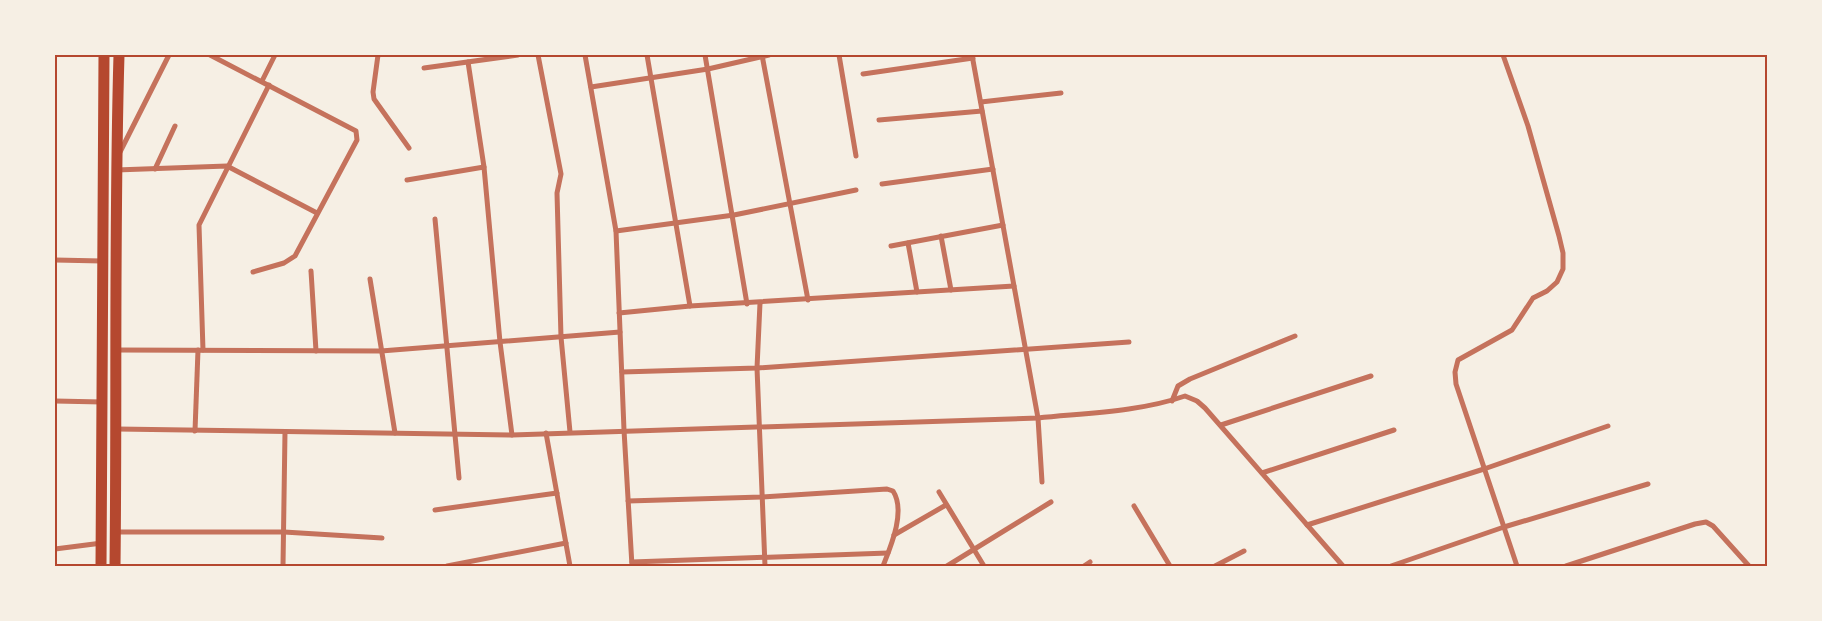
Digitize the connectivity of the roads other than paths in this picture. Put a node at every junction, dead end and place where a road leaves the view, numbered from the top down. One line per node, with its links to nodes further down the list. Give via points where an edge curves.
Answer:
1 (104, 55): 26 (main road)
2 (119, 55): 27 (main road)
3 (169, 55): 34 (street)
4 (210, 55): 22 (street)
5 (275, 55): 22 (street)
6 (378, 55): 32 (street, via 374,98)
7 (518, 55): 15 (street)
8 (538, 55): 67 (street, via 561,174 557,194)
9 (585, 55): 24 (street)
10 (647, 55): 21 (street)
11 (705, 55): 19 (street)
12 (765, 55): 19 (street); 42 (street)
13 (839, 55): 33 (street)
14 (1503, 55): 96 (street, via 1528,126 1559,236 1563,269 1557,282 1533,298 1512,330 1458,360 1456,384)
15 (496, 56): 17 (street)
16 (973, 57): 20 (street); 28 (street)
17 (468, 62): 18 (street); 36 (street)
18 (424, 68)
19 (708, 68): 21 (street); 44 (street)
20 (863, 74)
21 (651, 78): 24 (street); 46 (street)
22 (262, 81): 23 (street)
23 (269, 85): 35 (street); 43 (street, via 356,131 357,140)
24 (590, 87): 48 (street)
25 (1061, 93): 28 (street)
26 (104, 96): 27 (main road); 53 (main road)
27 (118, 98): 34 (main road)
28 (981, 102): 29 (street)
29 (982, 110): 30 (street); 38 (street)
30 (879, 120)
31 (175, 126): 37 (street)
32 (408, 148)
33 (856, 156)
34 (116, 165): 37 (street); 71 (main road)
35 (228, 166): 37 (street); 43 (street); 72 (street, via 199,225)
36 (484, 167): 39 (street); 68 (street)
37 (154, 169)
38 (993, 170): 40 (street); 47 (street)
39 (407, 180)
40 (882, 184)
41 (856, 190): 42 (street)
42 (790, 204): 44 (street); 60 (street)
43 (317, 213): 55 (street, via 296,256)
44 (734, 215): 46 (street); 62 (street)
45 (435, 219): 70 (street)
46 (675, 224): 48 (street); 63 (street)
47 (1003, 225): 49 (street); 57 (street)
48 (616, 231): 64 (street)
49 (941, 236): 50 (street); 58 (street)
50 (908, 243): 51 (street); 59 (street)
51 (891, 246)
52 (55, 260): 53 (street)
53 (103, 261): 81 (main road)
54 (311, 270): 74 (street)
55 (253, 272)
56 (370, 279): 75 (street)
57 (1014, 286): 58 (street); 73 (street)
58 (951, 290): 59 (street)
59 (917, 292): 60 (street)
60 (808, 300): 61 (street)
61 (760, 303): 62 (street); 76 (street)
62 (747, 304): 63 (street)
63 (690, 306): 64 (street)
64 (619, 313): 65 (street)
65 (620, 332): 67 (street); 77 (street)
66 (1295, 336): 80 (street, via 1190,379 1178,386)
67 (560, 337): 68 (street); 91 (street)
68 (500, 342): 70 (street); 95 (street)
69 (1129, 342): 73 (street)
70 (447, 346): 75 (street); 94 (street)
71 (117, 350): 72 (street); 86 (main road)
72 (200, 350): 74 (street); 87 (street)
73 (1025, 350): 76 (street); 82 (street)
74 (316, 351): 75 (street)
75 (381, 351): 92 (street)
76 (757, 368): 77 (street); 83 (street)
77 (622, 372): 88 (street)
78 (1371, 376): 84 (street)
79 (55, 400): 81 (street)
80 (1172, 401): 82 (street); 84 (street, via 1185,396 1197,401)
81 (102, 402): 115 (main road)
82 (1038, 418): 83 (street); 99 (street)
83 (760, 425): 88 (street); 103 (street)
84 (1221, 425): 97 (street)
85 (1608, 426): 96 (street)
86 (117, 430): 87 (street); 111 (main road)
87 (195, 430): 90 (street)
88 (624, 430): 91 (street); 104 (street)
89 (1394, 430): 97 (street)
90 (285, 432): 92 (street); 112 (street)
91 (570, 432): 93 (street)
92 (395, 433): 94 (street)
93 (546, 433): 95 (street); 102 (street)
94 (455, 434): 95 (street); 98 (street)
95 (512, 435)
96 (1484, 469): 109 (street); 110 (street)
97 (1262, 473): 109 (street)
98 (459, 478)
99 (1042, 482)
100 (1648, 484): 110 (street)
101 (939, 492): 106 (street)
102 (557, 493): 108 (street); 116 (street)
103 (762, 497): 104 (street); 113 (street, via 887,489 896,496); 121 (street)
104 (628, 501): 123 (street)
105 (1051, 502): 118 (street)
106 (946, 505): 113 (street); 118 (street)
107 (1134, 506): 134 (street)
108 (435, 510)
109 (1307, 525): 136 (street)
110 (1504, 527): 137 (street); 138 (street)
111 (115, 532): 112 (street); 125 (main road)
112 (284, 532): 114 (street); 126 (street)
113 (894, 535): 120 (street)
114 (382, 538)
115 (102, 542): 117 (street); 124 (main road)
116 (566, 543): 127 (street); 128 (street)
117 (55, 549)
118 (974, 550): 131 (street); 132 (street)
119 (1244, 551): 135 (street)
120 (888, 553): 121 (street); 130 (street)
121 (765, 558): 123 (street); 129 (street)
122 (1090, 562): 133 (street)
123 (632, 564)
124 (102, 566)
125 (115, 566)
126 (283, 566)
127 (448, 566)
128 (570, 566)
129 (765, 566)
130 (882, 566)
131 (947, 566)
132 (984, 566)
133 (1084, 566)
134 (1170, 566)
135 (1215, 566)
136 (1342, 566)
137 (1391, 566)
138 (1517, 566)
139 (1566, 566): 140 (street, via 1706,522)
140 (1749, 566)

